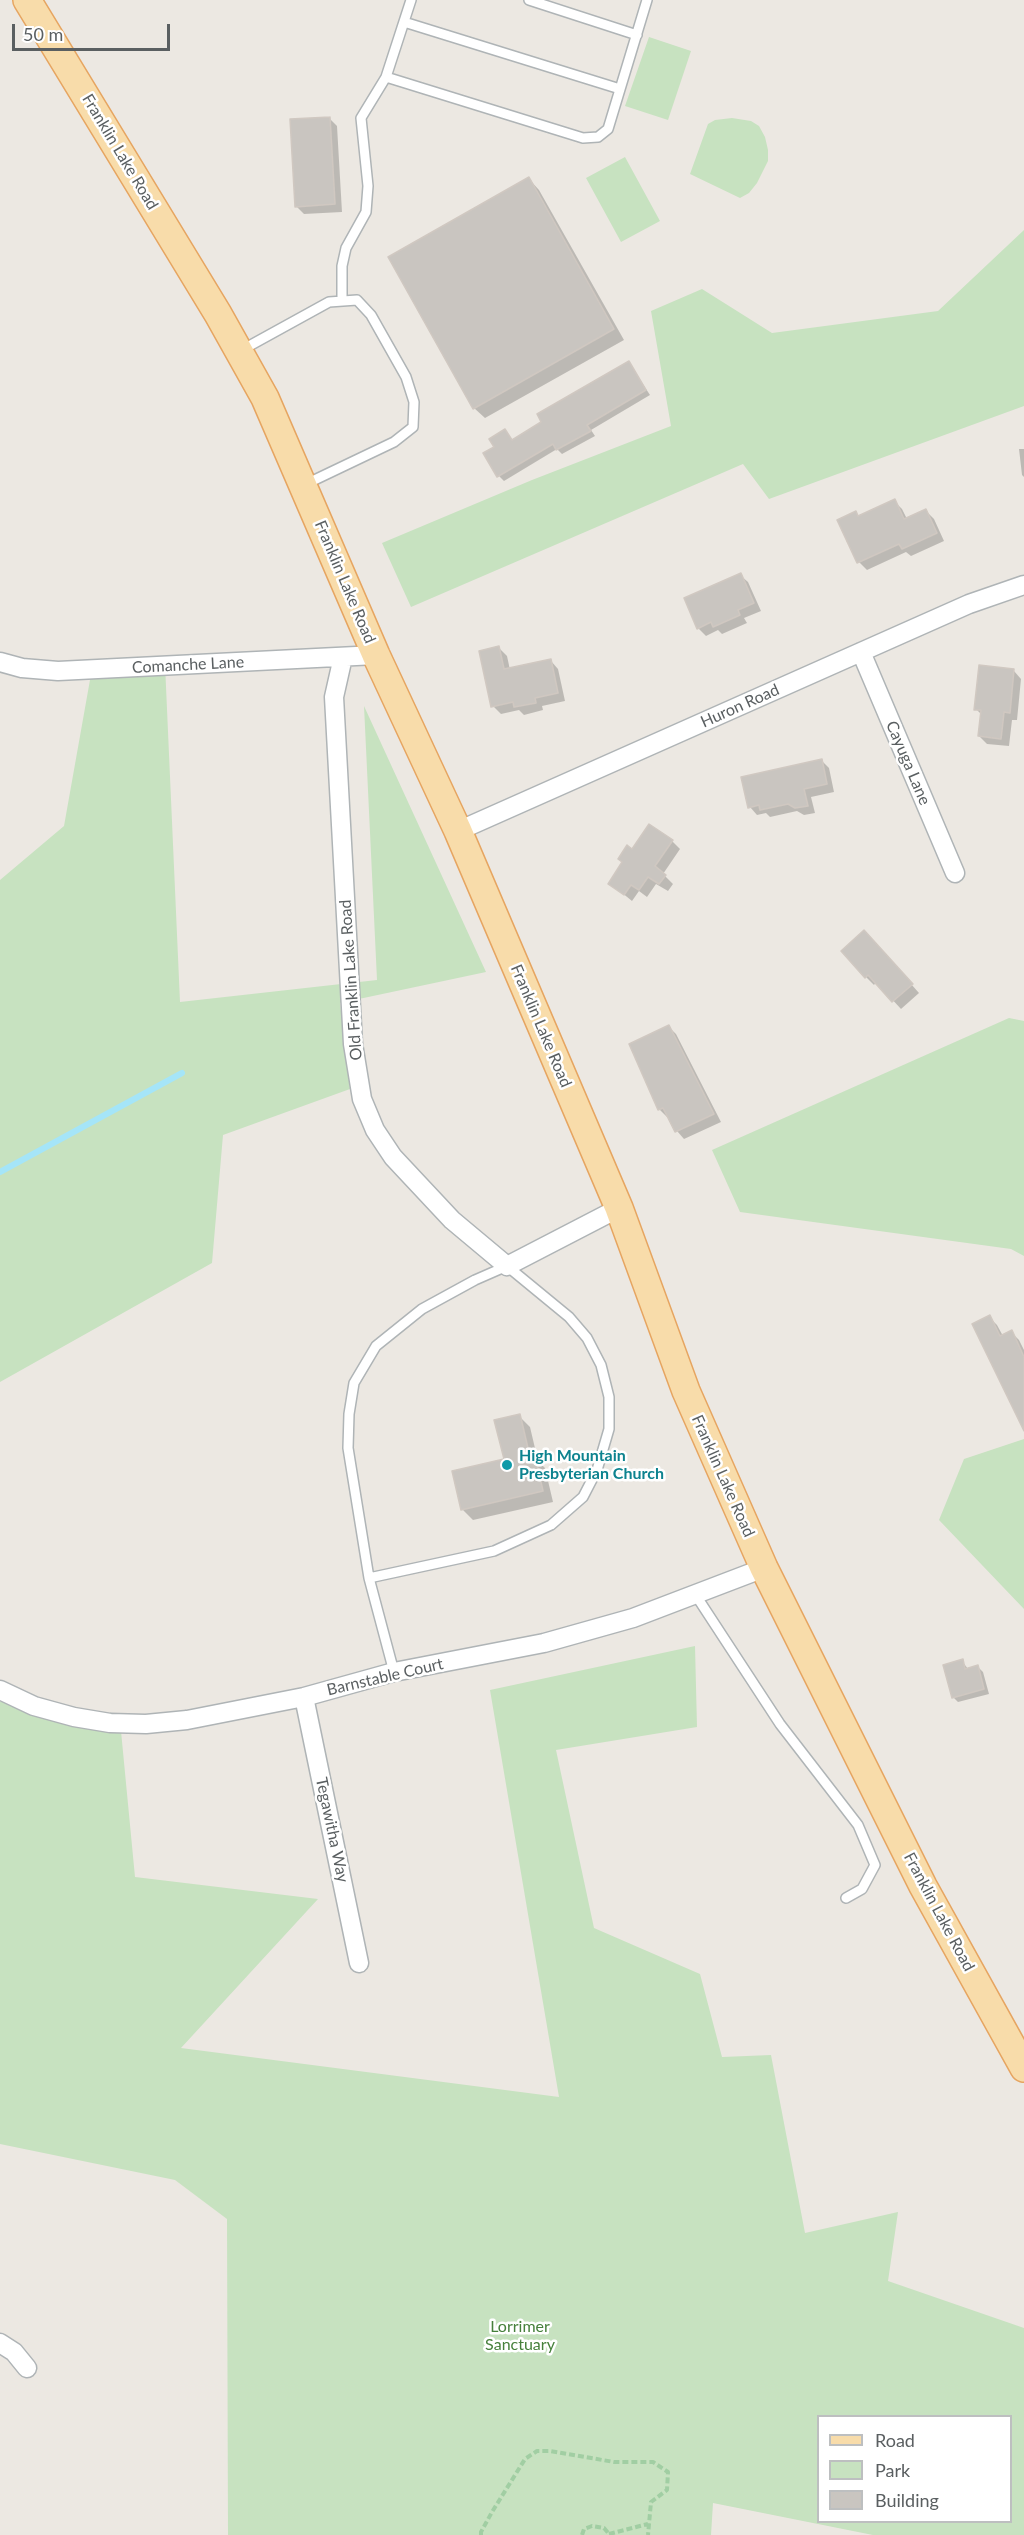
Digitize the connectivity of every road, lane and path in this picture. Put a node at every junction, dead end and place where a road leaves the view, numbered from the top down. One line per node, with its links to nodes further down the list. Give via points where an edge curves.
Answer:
1 (27, 0): 10 (main road, Franklin Lake Road)
2 (411, 0): 5 (lane)
3 (529, 0): 6 (lane)
4 (647, 0): 6 (lane)
5 (404, 22): 7 (lane); 8 (lane)
6 (637, 35): 8 (lane)
7 (386, 77): 8 (lane, via 583,138 598,137 608,129); 9 (lane, via 361,118 368,186 366,212 346,248)
8 (620, 89)
9 (342, 300): 10 (lane, via 329,302); 11 (lane, via 357,300 371,315 402,368 414,402 413,427 394,442)
10 (240, 351): 11 (main road, Franklin Lake Road)
11 (303, 485): 14 (main road, Franklin Lake Road)
12 (1024, 585): 13 (street, Huron Road)
13 (861, 652): 17 (street, Huron Road); 18 (street, Cayuga Lane)
14 (376, 655): 15 (street, Comanche Lane); 17 (main road, Franklin Lake Road)
15 (343, 657): 16 (street, Comanche Lane, via 58,671); 20 (street, Old Franklin Lake Road, via 334,697 353,1044 362,1099 375,1130 393,1156 452,1220)
16 (0, 663)
17 (458, 831): 19 (main road, Franklin Lake Road)
18 (956, 873)
19 (619, 1208): 20 (street); 21 (main road, Franklin Lake Road, via 686,1391)
20 (507, 1266): 22 (lane, via 423,1310 376,1346 354,1383 348,1448); 22 (lane, via 569,1317 587,1338 601,1365 609,1397 609,1429 597,1470 583,1497 551,1525 494,1551)
21 (764, 1568): 23 (street, Barnstable Court); 29 (main road, Franklin Lake Road, via 923,1886)
22 (369, 1578): 24 (lane)
23 (695, 1594): 24 (street, Barnstable Court, via 633,1618 544,1643); 27 (lane, via 780,1724 858,1826 875,1865 862,1890)
24 (394, 1672): 26 (street, Barnstable Court)
25 (0, 1690): 26 (street, Barnstable Court, via 34,1706 74,1717 146,1724)
26 (304, 1697): 28 (street, Tegawitha Way)
27 (846, 1898)
28 (359, 1963)
29 (1024, 2068)
30 (0, 2343): 31 (street)
31 (27, 2368)
32 (648, 2524): 33 (path, via 651,2502 667,2490 668,2472 653,2462 614,2462 537,2451 525,2459); 35 (path); 36 (path)
33 (482, 2535)
34 (582, 2535): 35 (path, via 584,2529 592,2526 604,2528)
35 (608, 2535)
36 (648, 2535)

